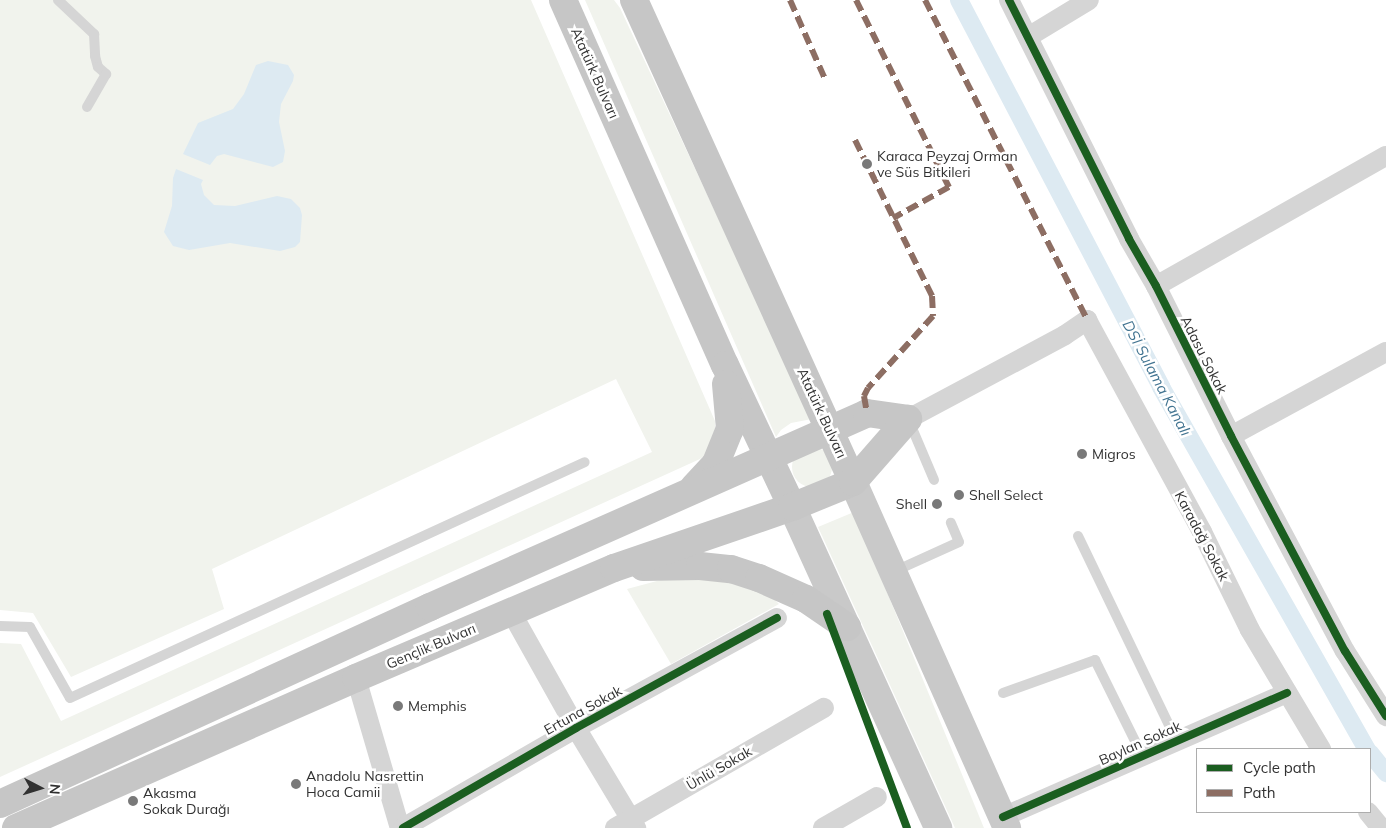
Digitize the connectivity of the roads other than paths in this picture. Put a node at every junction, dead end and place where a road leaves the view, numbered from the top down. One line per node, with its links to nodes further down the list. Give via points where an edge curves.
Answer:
1 (58, 0): 7 (lane, via 94,34 98,67 106,74)
2 (563, 0): 11 (highway, Atatürk Bulvarı)
3 (634, 0): 13 (highway, Atatürk Bulvarı)
4 (1009, 0): 6 (street, Adasu Sokak)
5 (1089, 0): 6 (street)
6 (1028, 37): 9 (street, Adasu Sokak, via 1129,239)
7 (87, 107)
8 (1386, 156): 9 (street)
9 (1156, 286): 14 (street, Adasu Sokak)
10 (1386, 352): 14 (street)
11 (724, 365): 15 (highway, Atatürk Bulvarı); 19 (highway, via 730,429 716,463)
12 (908, 419): 13 (highway, via 867,413); 17 (lane); 18 (highway); 31 (street, Karadağ Sokak, via 1087,320 1202,532 1250,630)
13 (829, 430): 15 (highway); 18 (highway, Atatürk Bulvarı)
14 (1231, 436): 33 (street, Adasu Sokak, via 1345,651)
15 (768, 456): 19 (highway); 20 (highway, Atatürk Bulvarı)
16 (585, 462): 27 (lane, via 70,698 30,627)
17 (934, 480)
18 (853, 482): 20 (highway, Gençlik Bulvarı); 24 (main road, Atatürk Bulvarı)
19 (689, 493): 39 (highway, via 430,607)
20 (792, 507): 23 (highway, Gençlik Bulvarı); 28 (main road)
21 (951, 523): 24 (lane, via 959,542)
22 (1078, 536): 35 (lane)
23 (614, 568): 25 (highway, Gençlik Bulvarı); 28 (highway, via 700,566 731,570 759,578 800,597)
24 (895, 571): 41 (main road, Atatürk Bulvarı)
25 (510, 612): 29 (highway, Gençlik Bulvarı); 34 (street)
26 (777, 618): 34 (street, Ertuna Sokak)
27 (0, 626)
28 (847, 627): 46 (main road)
29 (356, 678): 43 (highway, Gençlik Bulvarı); 44 (street)
30 (1003, 693): 37 (lane, via 1095,660)
31 (1287, 693): 35 (street, Baylan Sokak); 36 (street, Karadağ Sokak)
32 (824, 708): 42 (street, Ünlü Sokak)
33 (1386, 716)
34 (576, 728): 42 (street); 44 (street, Ertuna Sokak)
35 (1176, 740): 37 (street, Baylan Sokak)
36 (1320, 748)
37 (1142, 755): 41 (street, Baylan Sokak)
38 (877, 797): 45 (street)
39 (0, 804)
40 (1369, 813): 47 (street)
41 (1005, 822)
42 (627, 825)
43 (16, 828)
44 (402, 828)
45 (823, 828)
46 (938, 828)
47 (1381, 828)

